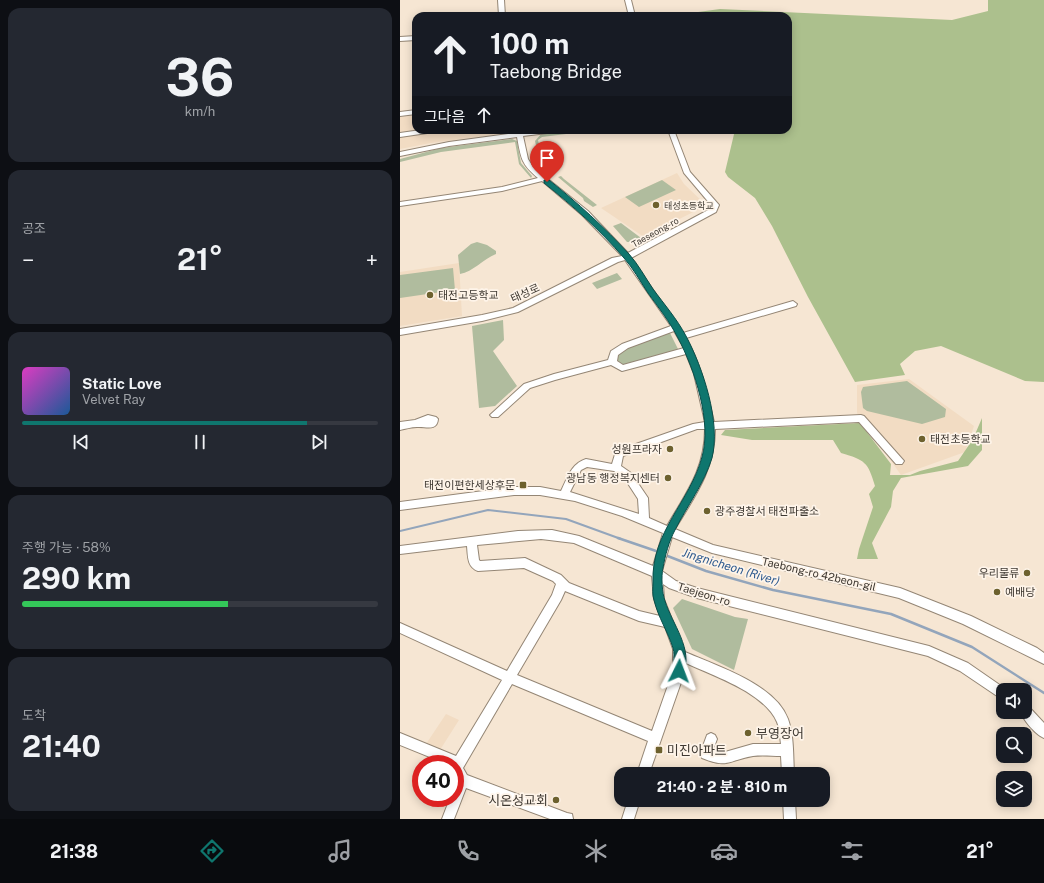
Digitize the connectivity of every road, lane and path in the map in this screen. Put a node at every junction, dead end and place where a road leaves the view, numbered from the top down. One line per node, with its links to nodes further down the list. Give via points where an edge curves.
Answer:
1 (501, 0): 3 (street)
2 (628, 0): 4 (street)
3 (502, 12)
4 (631, 12)
5 (412, 38): 6 (street)
6 (400, 39)
7 (412, 112): 8 (street)
8 (400, 114)
9 (412, 133): 13 (street)
10 (508, 134): 14 (street)
11 (520, 134): 15 (street, via 528,165)
12 (672, 134): 17 (street, Taeseong-ro, via 687,173 713,202 715,208)
13 (400, 135)
14 (400, 154)
15 (543, 179): 16 (street, via 502,189); 17 (street, via 585,213)
16 (400, 204)
17 (628, 257): 19 (street); 20 (street, 태성로, via 615,260 515,310)
18 (793, 304): 21 (street)
19 (676, 327): 21 (street); 23 (street, via 625,346 614,353)
20 (400, 332)
21 (682, 336): 22 (street)
22 (689, 350): 23 (street, via 622,368); 27 (street, via 703,391)
23 (612, 362): 24 (street, via 527,386)
24 (495, 415)
25 (417, 423): 26 (street)
26 (400, 426)
27 (710, 426): 28 (street, via 861,418); 29 (street, via 696,426 619,454); 33 (street, via 710,443 704,469)
28 (899, 461)
29 (616, 468): 30 (street, via 586,463 578,467); 32 (street, via 628,476 643,498)
30 (564, 495): 31 (street, Taebong-ro 42beon-gil, via 540,491 514,491); 32 (street, Taebong-ro 42beon-gil, via 612,508)
31 (400, 506)
32 (644, 522): 33 (street, Taebong-ro 42beon-gil)
33 (668, 534): 36 (street); 41 (street, Taebong-ro 42beon-gil, via 712,549 900,593 967,620)
34 (471, 541): 35 (street, Taejeon-ro); 36 (street, Taejeon-ro, via 525,535 561,535); 37 (street, via 474,562 478,566 525,563 557,578)
35 (400, 550)
36 (657, 571): 38 (street, via 659,600); 43 (street, Taejeon-ro, via 673,585 727,602 929,651 964,667)
37 (562, 583): 38 (street, via 639,616); 42 (street, via 557,597)
38 (669, 624): 40 (street)
39 (400, 628): 42 (street)
40 (680, 655): 48 (street, via 679,671); 51 (street, via 763,696 782,719)
41 (1044, 659)
42 (510, 678): 48 (street); 53 (street)
43 (996, 689)
44 (1032, 717): 46 (street)
45 (1032, 719): 47 (street)
46 (1044, 726)
47 (1044, 732)
48 (655, 738): 54 (street)
49 (400, 739): 52 (street)
50 (711, 739): 51 (street, via 706,754 719,758 728,759 747,751)
51 (787, 750): 55 (street)
52 (440, 755)
53 (462, 755)
54 (645, 767)
55 (788, 767)
56 (464, 780): 61 (street)
57 (453, 807): 60 (street)
58 (632, 807): 62 (street)
59 (789, 807): 63 (street)
60 (448, 819)
61 (567, 819)
62 (628, 819)
63 (790, 819)

